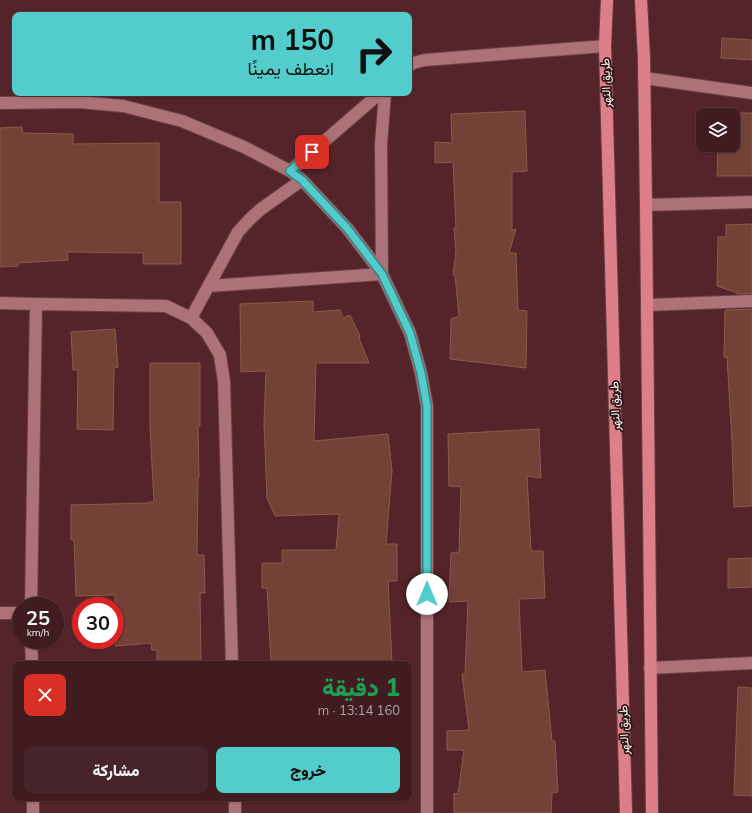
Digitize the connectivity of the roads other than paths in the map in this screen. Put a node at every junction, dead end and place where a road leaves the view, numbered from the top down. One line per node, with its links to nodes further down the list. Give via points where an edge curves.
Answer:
1 (607, 0): 3 (main road, طريق النهر)
2 (641, 0): 5 (main road)
3 (605, 46): 4 (street, via 425,60); 34 (main road, طريق النهر)
4 (412, 64)
5 (644, 78): 6 (street); 13 (main road)
6 (752, 94)
7 (377, 96): 10 (street)
8 (385, 96): 14 (street, via 381,145)
9 (0, 103): 10 (street, via 79,102 123,106 182,121 244,147)
10 (290, 171): 11 (street)
11 (302, 180): 14 (street, via 347,228); 15 (street, via 261,209 238,232)
12 (752, 202): 13 (street)
13 (646, 205): 19 (main road)
14 (382, 274): 15 (street); 33 (street, via 410,333 427,406)
15 (209, 286): 20 (street)
16 (752, 301): 19 (street)
17 (0, 303): 18 (street)
18 (36, 304): 20 (street, via 166,306); 21 (street)
19 (647, 305): 28 (main road)
20 (191, 318): 26 (street, via 208,333 220,355 224,382)
21 (31, 597)
22 (12, 612): 23 (street)
23 (0, 613)
24 (32, 649): 25 (street)
25 (32, 661)
26 (232, 661)
27 (752, 663): 28 (street)
28 (650, 668): 35 (main road)
29 (33, 801): 31 (street)
30 (235, 801): 32 (street)
31 (33, 813)
32 (235, 813)
33 (427, 813)
34 (626, 813)
35 (652, 813)

